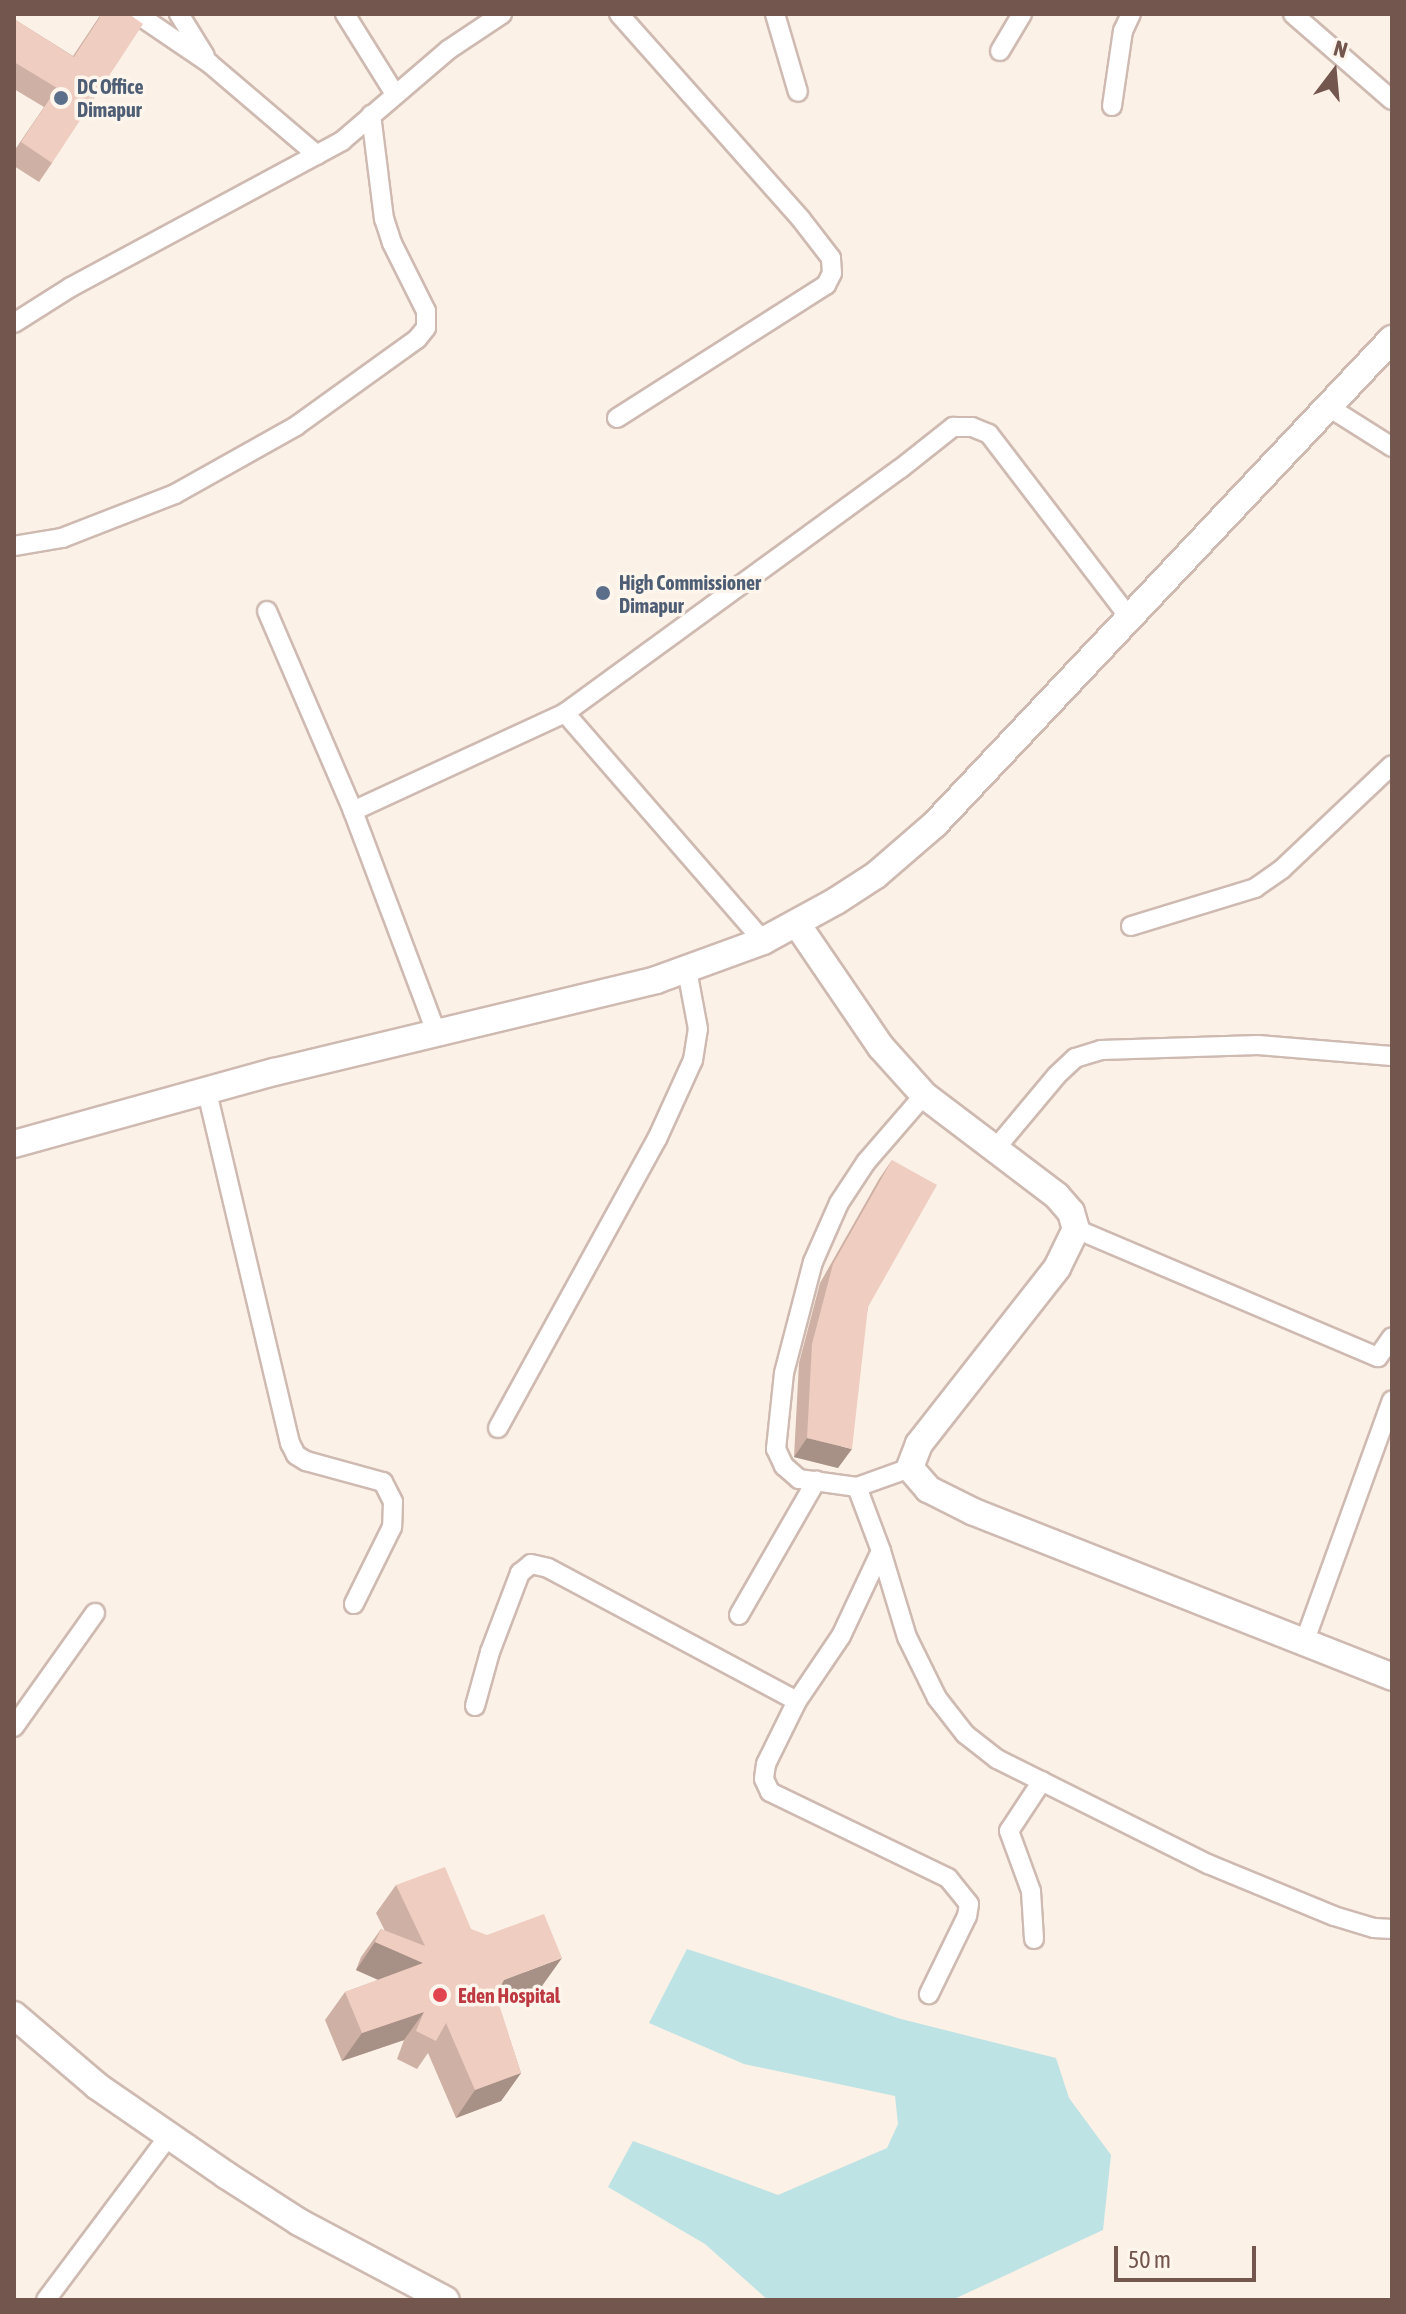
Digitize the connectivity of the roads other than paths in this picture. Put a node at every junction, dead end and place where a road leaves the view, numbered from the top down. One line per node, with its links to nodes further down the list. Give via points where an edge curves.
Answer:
1 (137, 14): 11 (street)
2 (179, 14): 11 (street)
3 (345, 14): 13 (street)
4 (502, 14): 13 (street)
5 (619, 14): 21 (street, via 801,219 831,258 832,273 826,285)
6 (775, 14): 12 (street)
7 (1022, 14): 10 (street)
8 (1131, 14): 15 (street, via 1123,31)
9 (1293, 14): 14 (street)
10 (1000, 51)
11 (209, 63): 17 (street)
12 (798, 92)
13 (395, 94): 16 (street)
14 (1392, 100)
15 (1112, 106)
16 (371, 115): 17 (street); 23 (street, via 384,219 426,311 426,328 417,339 296,426 175,494 62,538)
17 (317, 155): 18 (street)
18 (14, 323)
19 (1392, 339): 20 (street)
20 (1327, 406): 22 (street); 25 (street)
21 (617, 418)
22 (1392, 447)
23 (14, 546)
24 (267, 611): 28 (street)
25 (1129, 617): 26 (street, via 989,434 953,427); 29 (street, via 915,842 876,875)
26 (565, 713): 28 (street); 31 (street)
27 (1392, 765): 30 (street, via 1255,888)
28 (353, 811): 33 (street)
29 (797, 924): 31 (street); 36 (street, via 881,1047)
30 (1131, 926)
31 (763, 941): 32 (street)
32 (687, 970): 33 (street); 43 (street, via 698,1029 693,1060 657,1139)
33 (436, 1032): 35 (street)
34 (1392, 1056): 38 (street, via 1258,1045 1101,1050 1075,1058)
35 (207, 1092): 37 (street); 48 (street, via 290,1443 306,1461 383,1482 393,1502 392,1527)
36 (924, 1095): 38 (street); 45 (street, via 866,1162 839,1203 797,1313 776,1449 799,1479)
37 (14, 1144)
38 (996, 1148): 39 (street, via 1057,1196 1071,1212)
39 (1076, 1229): 41 (street); 44 (street, via 1057,1268 919,1444)
40 (1392, 1337): 41 (street)
41 (1385, 1361)
42 (1392, 1400): 51 (street)
43 (498, 1428)
44 (910, 1468): 46 (street); 51 (street, via 928,1489 974,1512)
45 (816, 1481): 46 (street); 50 (street)
46 (857, 1487): 47 (street)
47 (881, 1551): 53 (street, via 841,1636); 56 (street, via 907,1637 937,1698 965,1734 997,1759)
48 (354, 1604)
49 (95, 1613): 55 (street)
50 (739, 1615)
51 (1304, 1643): 52 (street)
52 (1392, 1677)
53 (797, 1701): 54 (street, via 548,1568 531,1564 520,1573); 59 (street, via 766,1764 764,1779 770,1792 948,1878 969,1904)
54 (475, 1706)
55 (14, 1727)
56 (1042, 1781): 57 (street, via 1208,1864 1334,1916); 58 (street, via 1009,1831 1031,1891)
57 (1392, 1929)
58 (1034, 1939)
59 (929, 1994)
60 (14, 2015): 61 (street, via 97,2086)
61 (170, 2134): 62 (street); 63 (street, via 299,2222)
62 (46, 2300)
63 (446, 2300)

